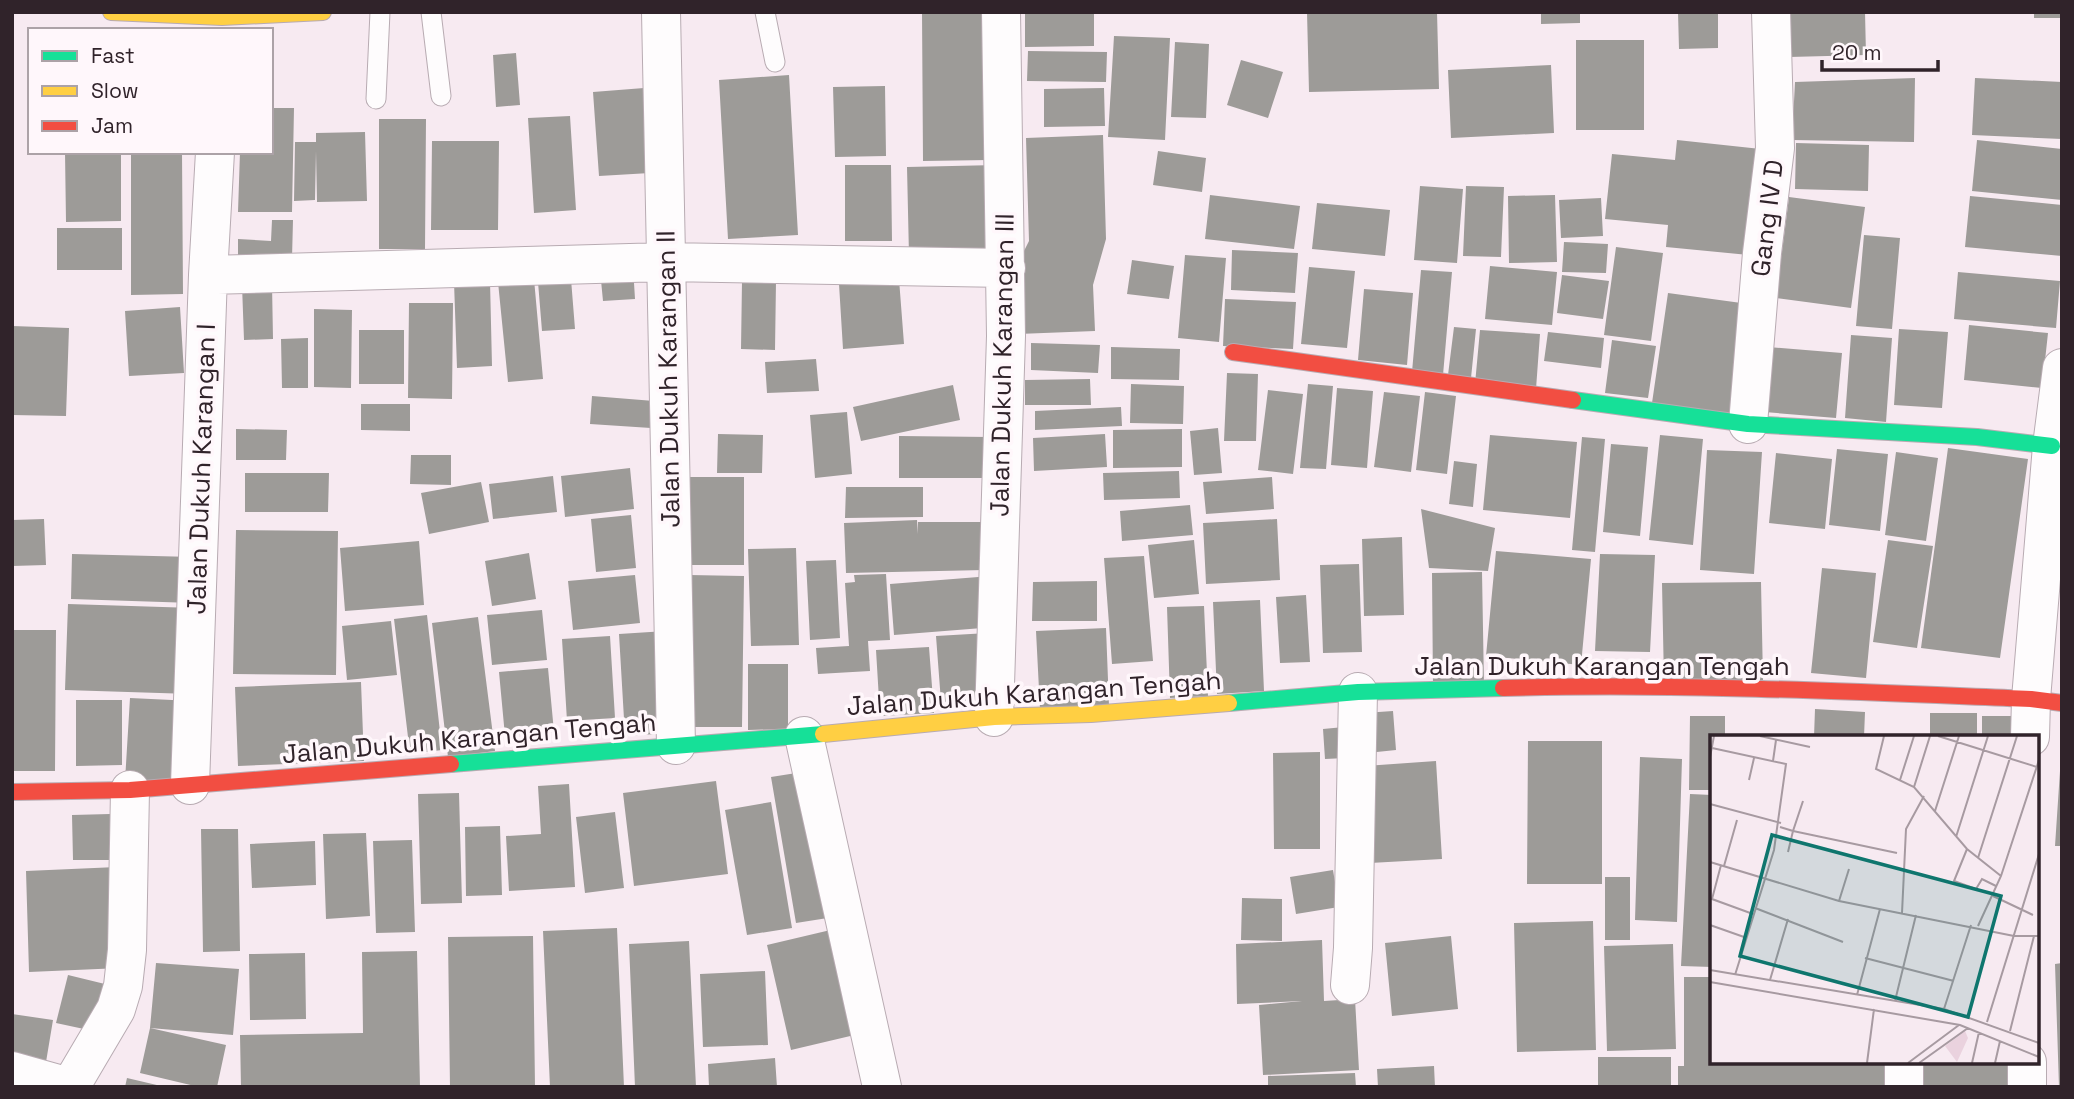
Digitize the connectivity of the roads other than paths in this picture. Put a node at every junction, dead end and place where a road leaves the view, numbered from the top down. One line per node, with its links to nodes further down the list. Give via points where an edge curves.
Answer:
1 (111, 12): 9 (street)
2 (323, 12): 9 (street)
3 (380, 12): 12 (lane)
4 (431, 12): 11 (lane)
5 (661, 12): 14 (street, Jalan Dukuh Karangan II)
6 (765, 12): 10 (lane)
7 (1000, 12): 15 (street, Jalan Dukuh Karangan III)
8 (1771, 12): 19 (street, Gang IV D, via 1775,148)
9 (222, 24)
10 (775, 62)
11 (441, 96)
12 (376, 99)
13 (215, 154): 16 (street, Jalan Dukuh Karangan I)
14 (665, 262): 15 (street); 16 (street); 26 (street, Jalan Dukuh Karangan II)
15 (1006, 268): 23 (street, Jalan Dukuh Karangan III)
16 (208, 275): 27 (street, Jalan Dukuh Karangan I)
17 (1233, 352): 19 (street)
18 (2061, 383): 20 (street)
19 (1748, 424): 20 (street, via 1978,437)
20 (2052, 446): 22 (street)
21 (1358, 692): 22 (street, Jalan Dukuh Karangan Tengah, via 1574,686 1771,688); 23 (street, Jalan Dukuh Karangan Tengah, via 1091,714); 30 (street)
22 (2046, 701): 24 (street)
23 (994, 717): 25 (street, Jalan Dukuh Karangan Tengah)
24 (2031, 735)
25 (804, 736): 26 (street, Jalan Dukuh Karangan Tengah); 35 (street)
26 (676, 745): 27 (street, Jalan Dukuh Karangan Tengah)
27 (190, 785): 28 (street, Jalan Dukuh Karangan Tengah)
28 (130, 790): 29 (street, Jalan Dukuh Karangan Tengah); 34 (street, via 123,986 116,1009)
29 (12, 792)
30 (1350, 985)
31 (1904, 1064): 36 (street)
32 (2026, 1064): 37 (street)
33 (12, 1071): 34 (street)
34 (70, 1087)
35 (882, 1087)
36 (1905, 1087)
37 (2027, 1087)

